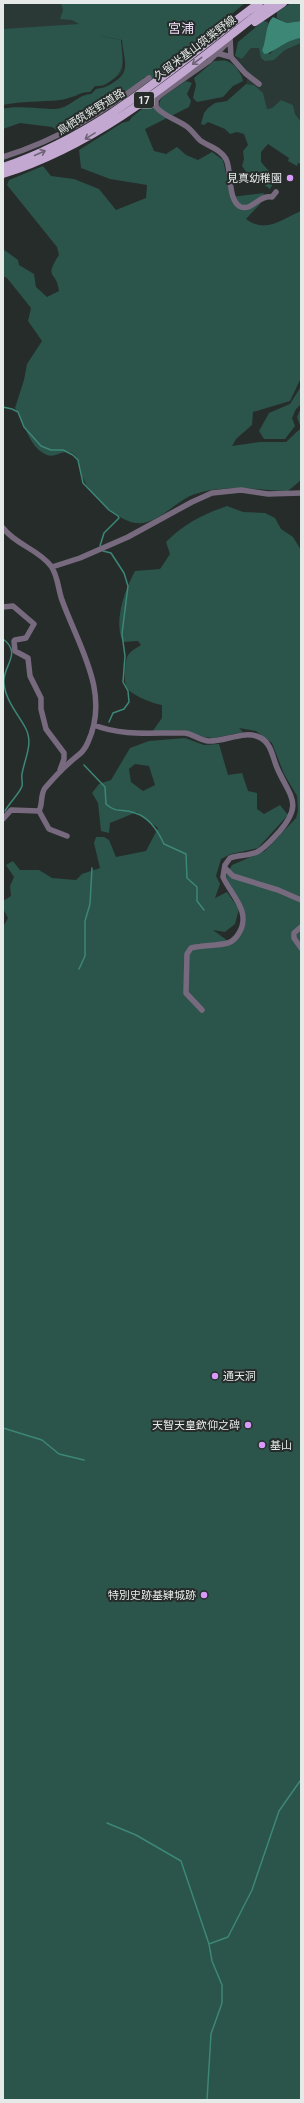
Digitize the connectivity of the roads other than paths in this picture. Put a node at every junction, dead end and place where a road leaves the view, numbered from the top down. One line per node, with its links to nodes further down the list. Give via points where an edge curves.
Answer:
1 (250, 3): 6 (main road)
2 (258, 3): 6 (main road, 鳥栖筑紫野道路 / 17)
3 (272, 3): 5 (main road, 久留米基山筑紫野線)
4 (283, 3): 5 (main road)
5 (230, 37): 7 (main road, 久留米基山筑紫野線); 8 (street)
6 (198, 49): 12 (main road, 鳥栖筑紫野道路 / 17, one-way to 6, via 41,153 82,132 144,91)
7 (214, 52): 8 (street); 13 (main road, 久留米基山筑紫野線 / 17, one-way to 13, via 87,139 39,162); 14 (street, via 209,61 159,96 156,107 162,114 187,127 200,140 218,150 228,164 237,204 248,207 264,197 272,197)
8 (231, 57): 10 (street)
9 (149, 78): 11 (street, via 109,108 79,125 43,143)
10 (259, 84)
11 (3, 157)
12 (3, 167)
13 (3, 174)
14 (276, 192)
15 (301, 493): 17 (street, via 268,494 241,490 212,494 128,537)
16 (3, 528): 17 (street, via 12,538 42,557)
17 (52, 567): 19 (street, via 61,599 92,676)
18 (3, 608): 20 (street, via 13,606 34,624 26,638 15,640 14,646 15,651 28,658 30,676 41,698 46,729 64,753)
19 (94, 725): 20 (street, via 84,750); 24 (street, via 122,733 186,733 208,741 258,736 268,744 290,792 294,804 293,813 290,820 264,847 250,854 230,858)
20 (60, 772): 21 (street, via 43,791)
21 (39, 812): 22 (street, via 11,810); 23 (street, via 49,829)
22 (3, 819)
23 (67, 836)
24 (226, 869): 25 (street, via 233,876); 28 (street, via 223,877 241,907 243,924 237,937 229,943 197,946 188,951 186,994)
25 (301, 900)
26 (301, 927): 27 (street, via 294,933 294,938)
27 (301, 948)
28 (202, 1010)

